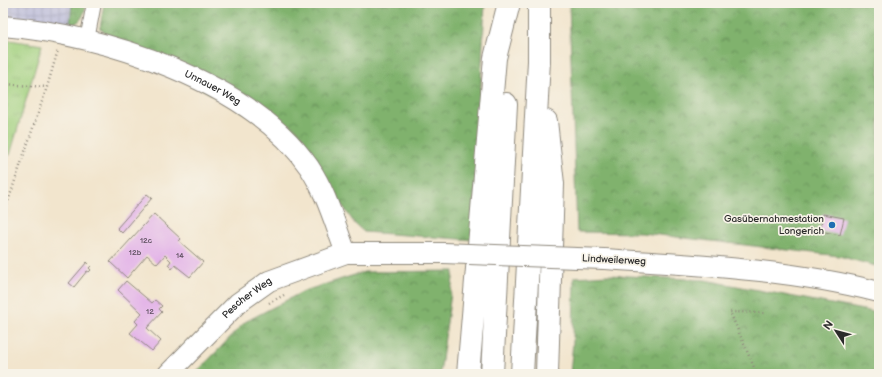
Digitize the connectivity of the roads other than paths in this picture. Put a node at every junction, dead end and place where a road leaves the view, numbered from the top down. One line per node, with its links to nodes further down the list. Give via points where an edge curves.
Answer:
1 (94, 3): 5 (street)
2 (510, 3): 10 (highway, via 495,58); 11 (highway)
3 (539, 3): 6 (highway)
4 (3, 26): 5 (street, Unnauer Weg, via 23,27)
5 (86, 40): 7 (street, Unnauer Weg, via 143,57 190,76 225,94 261,118 289,143 308,166 325,193)
6 (539, 61): 12 (highway); 13 (highway, via 553,184)
7 (346, 253): 8 (street, Lindweilerweg, bridge, via 443,253 604,259 748,269 847,284); 9 (street, Pescher Weg, via 269,281 238,303)
8 (879, 292)
9 (168, 374)
10 (467, 374)
11 (492, 374)
12 (522, 374)
13 (547, 374)

